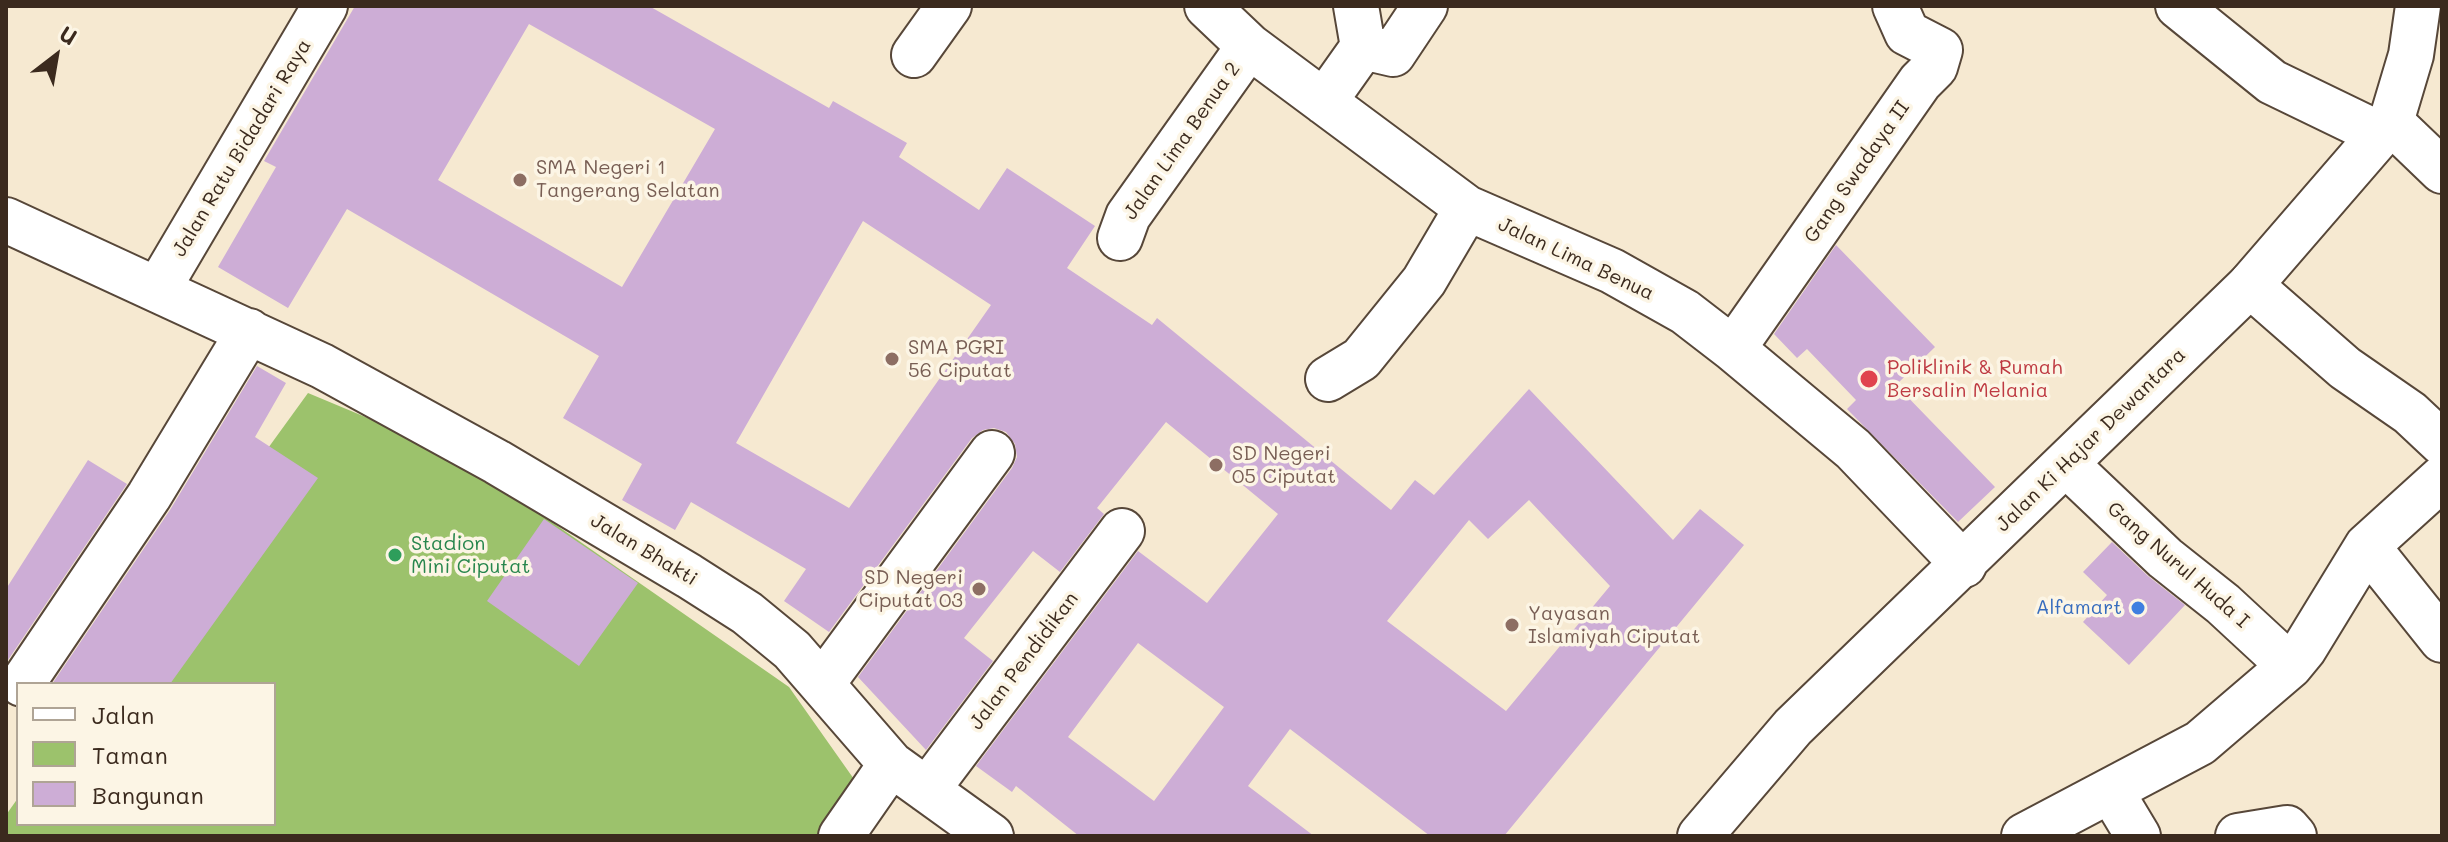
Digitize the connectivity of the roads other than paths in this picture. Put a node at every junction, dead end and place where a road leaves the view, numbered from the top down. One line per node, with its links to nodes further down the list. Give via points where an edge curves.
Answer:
1 (325, 6): 18 (street, Jalan Ratu Bidadari Raya)
2 (949, 6): 10 (street)
3 (1207, 6): 9 (street, Jalan Lima Benua)
4 (1425, 6): 8 (street, via 1393,54)
5 (1895, 6): 20 (street, Gang Swadaya II, via 1907,33 1940,50 1935,67)
6 (2178, 6): 12 (street, via 2272,82)
7 (2418, 6): 12 (street, Jalan Ki Hajar Dewantara, via 2411,55)
8 (1360, 26): 11 (street)
9 (1249, 46): 11 (street, Jalan Lima Benua); 16 (street, Jalan Lima Benua 2, via 1128,216)
10 (914, 55)
11 (1324, 102): 14 (street, Jalan Lima Benua)
12 (2381, 134): 13 (street); 17 (street, Jalan Ki Hajar Dewantara)
13 (2442, 171)
14 (1467, 208): 20 (street, Jalan Lima Benua, via 1612,271 1685,312); 21 (street, via 1424,281 1361,359)
15 (6, 220): 18 (street, Jalan Bhakti)
16 (1120, 238)
17 (2250, 285): 22 (street); 24 (street, Jalan Ki Hajar Dewantara)
18 (158, 289): 19 (street, Jalan Bhakti)
19 (249, 331): 31 (street, via 149,496); 32 (street, Jalan Bhakti, via 497,462 689,576 747,613 792,650)
20 (1733, 349): 28 (street, Jalan Lima Benua, via 1853,449)
21 (1328, 379)
22 (2442, 443)
23 (992, 453): 32 (street)
24 (2067, 465): 28 (street, Jalan Ki Hajar Dewantara); 30 (street, Gang Nurul Huda I)
25 (2442, 478): 27 (street)
26 (1122, 531): 34 (street, Jalan Pendidikan)
27 (2367, 546): 29 (street); 30 (street)
28 (1964, 565): 38 (street, Jalan Ki Hajar Dewantara, via 1793,727)
29 (2442, 640)
30 (2290, 666): 35 (street, via 2200,743)
31 (23, 682)
32 (822, 684): 33 (street, Jalan Bhakti)
33 (891, 764): 34 (street, Jalan Bhakti); 36 (street)
34 (927, 790): 37 (street, Jalan Bhakti)
35 (2111, 791): 39 (street); 40 (street)
36 (841, 836)
37 (991, 836)
38 (1700, 836)
39 (2024, 836)
40 (2138, 836)
41 (2238, 836): 42 (street, via 2287,828)
42 (2294, 836)

